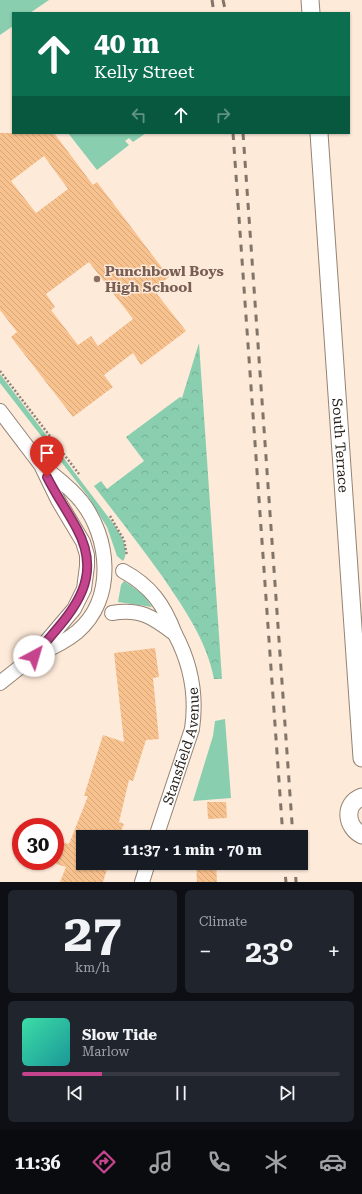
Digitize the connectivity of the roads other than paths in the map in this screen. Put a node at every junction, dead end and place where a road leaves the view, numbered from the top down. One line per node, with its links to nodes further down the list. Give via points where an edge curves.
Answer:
1 (310, 0): 2 (street)
2 (311, 12)
3 (320, 134): 11 (street, South Terrace)
4 (0, 411): 5 (street)
5 (41, 465): 9 (street, via 58,500 77,529 87,555 86,579 80,599); 9 (street, via 69,488 87,509 98,530 105,559 100,596 88,620 62,643)
6 (123, 571): 8 (street, Stansfield Avenue, via 142,583 156,597 167,613)
7 (112, 613): 8 (street, Stansfield Avenue, via 141,612 158,620)
8 (175, 634): 13 (street, Stansfield Avenue, via 185,653 190,672 195,712 192,729)
9 (34, 656): 10 (street)
10 (0, 682)
11 (362, 758)
12 (362, 797): 14 (street, via 353,803 348,814 352,827)
13 (158, 830)
14 (362, 835)
15 (146, 870): 16 (street)
16 (142, 882)

